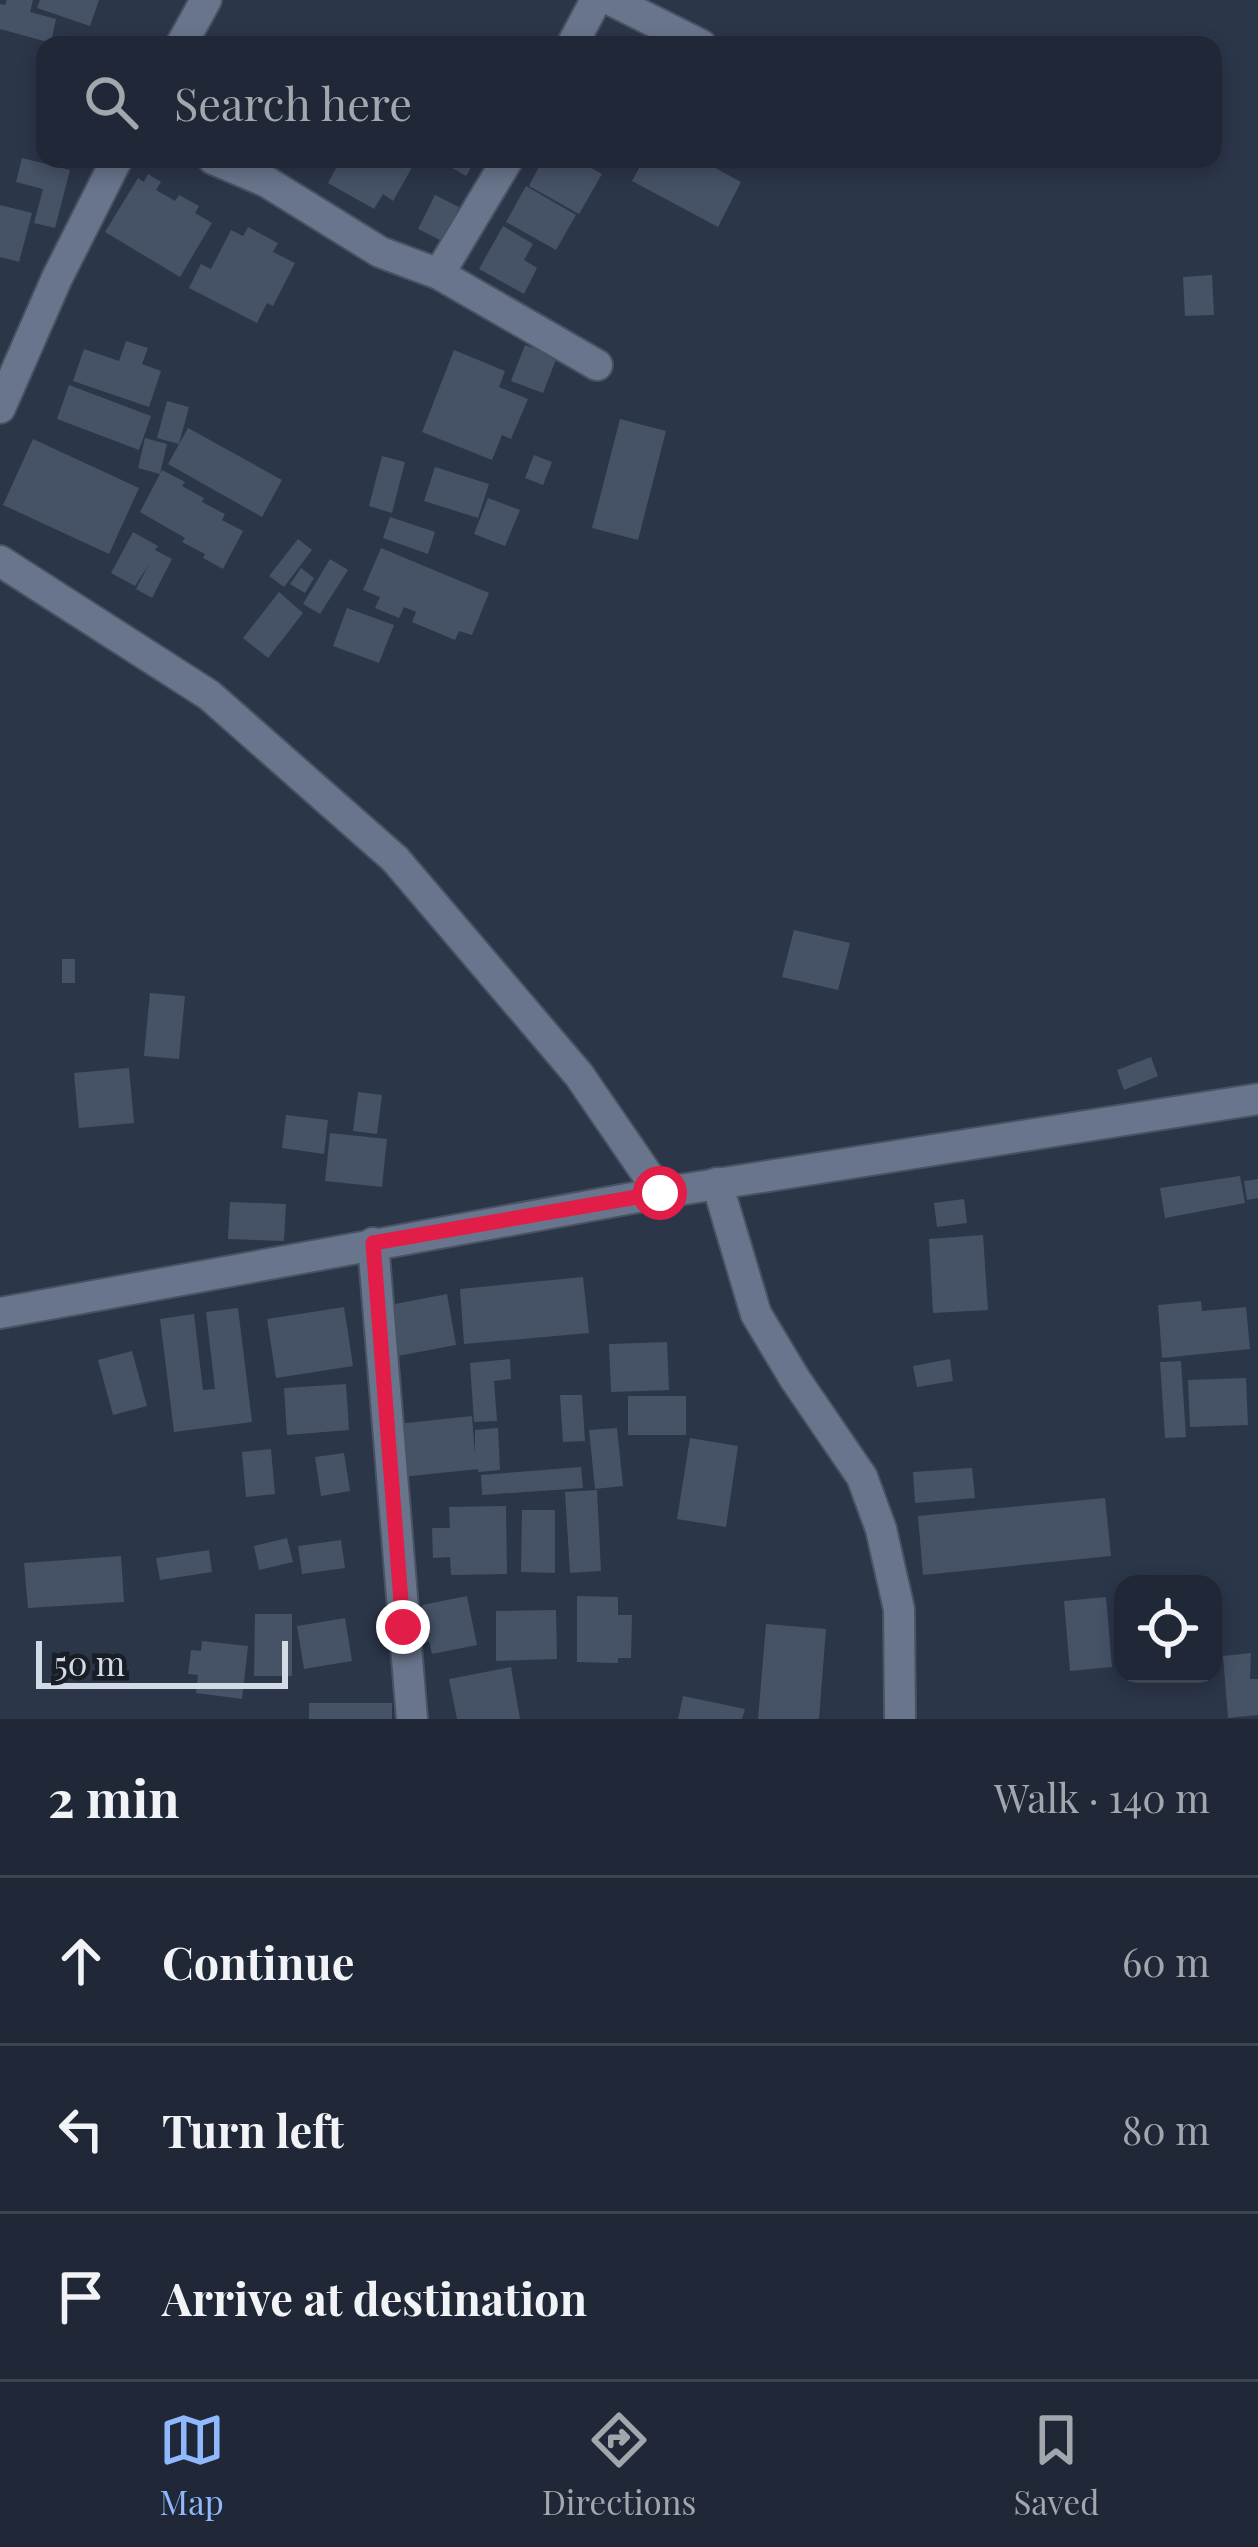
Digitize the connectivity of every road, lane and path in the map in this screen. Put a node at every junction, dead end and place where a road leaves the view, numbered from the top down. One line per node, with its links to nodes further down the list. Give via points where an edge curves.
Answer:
1 (206, 0): 4 (street)
2 (596, 0): 5 (street)
3 (611, 0): 6 (street)
4 (186, 36)
5 (577, 36)
6 (683, 36)
7 (112, 168): 12 (street)
8 (234, 168): 10 (street, via 380,252)
9 (503, 168): 10 (street)
10 (439, 274): 11 (street)
11 (597, 365)
12 (0, 407)
13 (0, 561): 16 (street, via 209,695 395,859 579,1075)
14 (1258, 1099): 15 (street)
15 (717, 1184): 16 (street); 20 (street, via 756,1314 862,1477 881,1529 898,1609)
16 (660, 1193): 17 (street)
17 (373, 1243): 18 (street); 19 (street)
18 (0, 1313)
19 (412, 1719)
20 (899, 1719)

